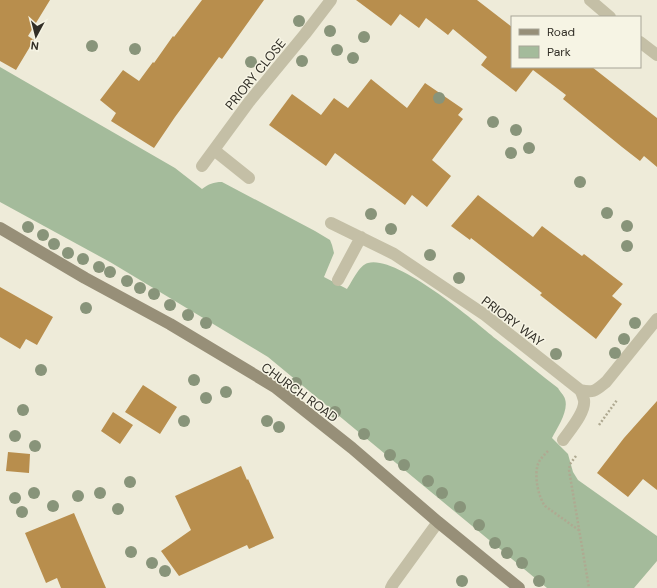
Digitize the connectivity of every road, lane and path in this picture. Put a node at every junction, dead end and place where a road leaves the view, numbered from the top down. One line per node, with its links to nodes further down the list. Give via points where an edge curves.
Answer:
1 (331, 0): 6 (street, PRIORY CLOSE)
2 (590, 0): 3 (street)
3 (609, 16)
4 (641, 43): 5 (street)
5 (657, 55)
6 (214, 150): 7 (street, PRIORY CLOSE); 8 (street)
7 (202, 166)
8 (249, 178)
9 (331, 223): 11 (street, PRIORY WAY)
10 (0, 228): 19 (street, CHURCH ROAD, via 275,387 352,448)
11 (361, 237): 12 (street); 14 (street, PRIORY WAY, via 394,254 484,315)
12 (338, 280)
13 (657, 318): 14 (street, via 606,382 591,392)
14 (580, 390): 17 (street, via 584,407)
15 (617, 400): 16 (path)
16 (595, 430)
17 (562, 440): 20 (path, via 549,449 540,460 537,479 539,494 545,506)
18 (579, 452): 20 (path, via 570,464 569,470)
19 (438, 522): 21 (street); 22 (street, CHURCH ROAD)
20 (580, 532): 23 (path)
21 (392, 588)
22 (519, 588)
23 (589, 588)

